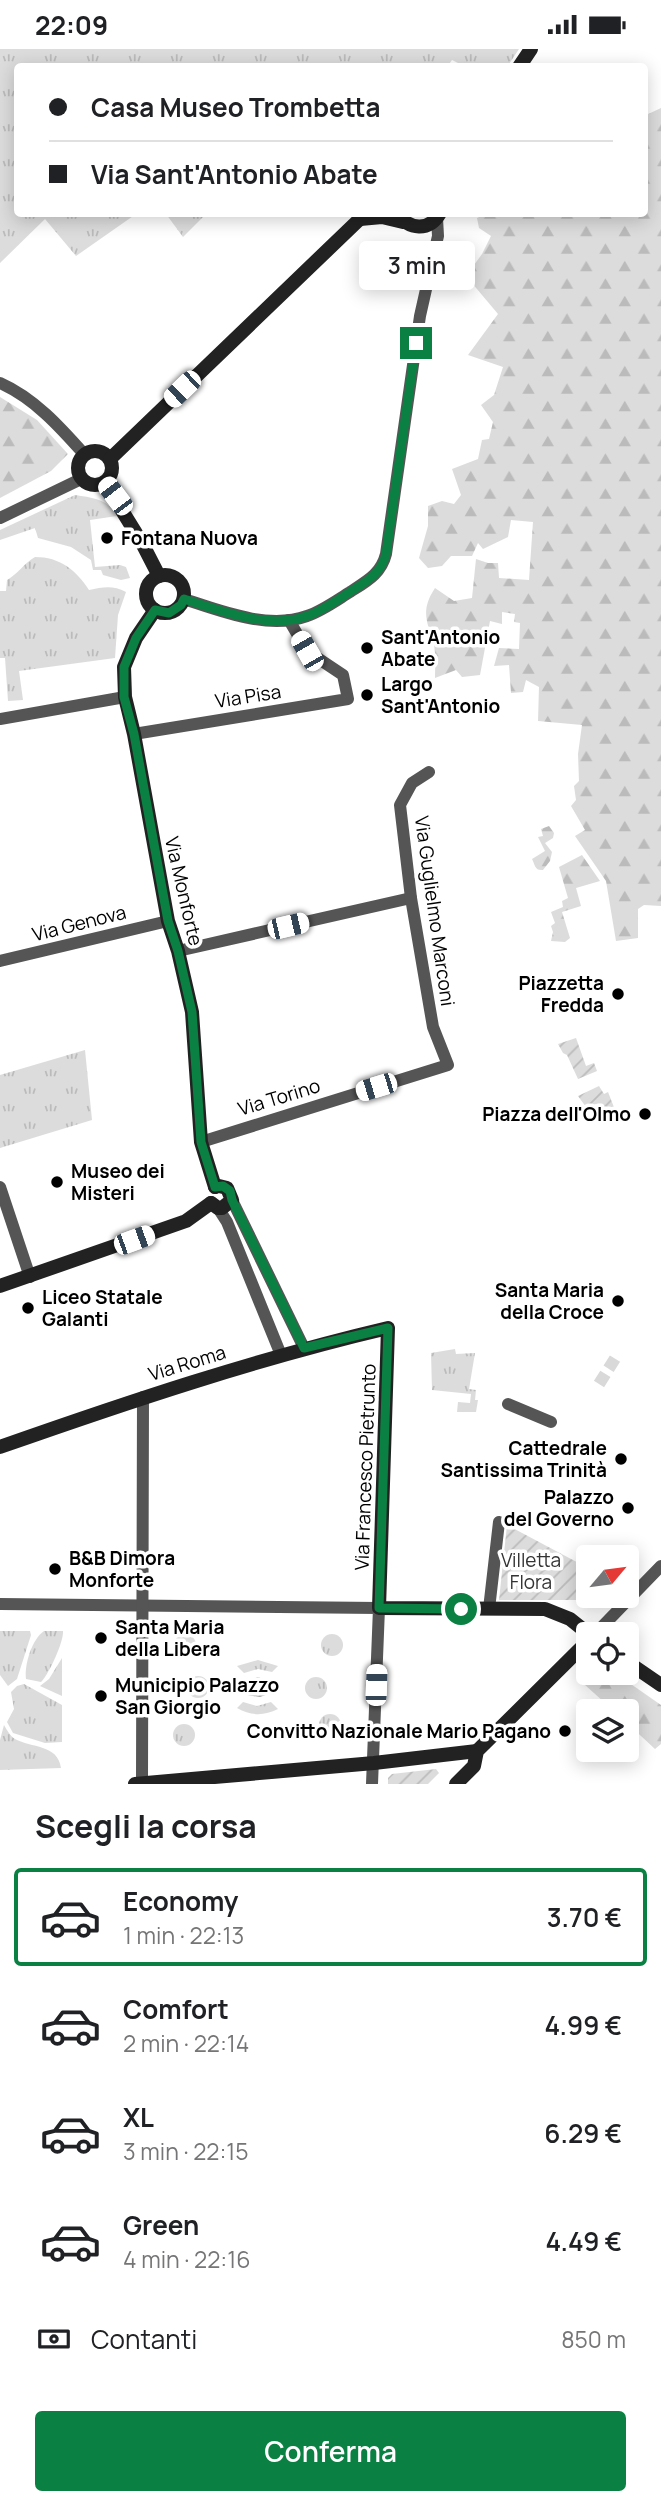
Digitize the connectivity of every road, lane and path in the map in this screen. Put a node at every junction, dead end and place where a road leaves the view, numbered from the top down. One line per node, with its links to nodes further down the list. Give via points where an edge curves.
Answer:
1 (362, 217): 8 (street)
2 (382, 217): 5 (street)
3 (437, 217): 5 (street, via 417,227)
4 (438, 217): 15 (street, via 382,568 326,606)
5 (400, 218)
6 (0, 383): 7 (street, via 57,424)
7 (84, 454): 8 (street, via 103,452); 9 (street, via 79,461)
8 (110, 459): 10 (street, via 113,467)
9 (81, 479): 10 (street, via 88,485); 11 (street)
10 (105, 483): 12 (street)
11 (0, 519)
12 (159, 576): 13 (street, via 175,577 185,591); 14 (street, via 147,589)
13 (184, 599): 14 (street, via 169,613); 15 (street, via 218,610)
14 (155, 610): 16 (street, Via Monforte, via 124,667)
15 (289, 620): 18 (street, Via Pisa, via 307,651 343,675 348,699)
16 (124, 697): 17 (street); 18 (street, Via Monforte)
17 (0, 719)
18 (134, 734): 21 (street, Via Monforte)
19 (429, 772): 20 (street, Via Guglielmo Marconi, via 412,783 400,805)
20 (411, 898): 22 (street); 24 (street, Via Guglielmo Marconi, via 432,1027)
21 (168, 921): 22 (street, Via Monforte); 23 (street, Via Genova)
22 (178, 951): 25 (street, Via Monforte, via 192,1012)
23 (0, 961)
24 (448, 1065): 25 (street, Via Torino)
25 (201, 1142): 27 (street, Via Monforte)
26 (0, 1187): 30 (street)
27 (215, 1187): 28 (street, via 228,1188); 29 (street, via 210,1194)
28 (232, 1200): 29 (street, via 227,1207); 33 (street)
29 (215, 1206): 30 (street, via 186,1221); 34 (street, via 227,1222)
30 (30, 1277): 31 (street)
31 (0, 1286)
32 (388, 1328): 33 (street, Via Roma); 43 (street, Via Francesco Pietrunto)
33 (304, 1348): 34 (street, Via Roma)
34 (281, 1355): 35 (street, Via Roma)
35 (143, 1397): 38 (street, Via Roma); 42 (street)
36 (508, 1403): 37 (street)
37 (551, 1422)
38 (0, 1447)
39 (499, 1522): 44 (street)
40 (661, 1566): 45 (street)
41 (0, 1604): 42 (street)
42 (142, 1606): 43 (street); 53 (street)
43 (379, 1608): 44 (street); 51 (street)
44 (489, 1609): 46 (street, via 545,1609)
45 (605, 1622)
46 (576, 1623)
47 (576, 1653): 50 (street)
48 (639, 1670): 49 (street)
49 (661, 1685)
50 (477, 1751): 51 (street); 55 (street, via 474,1766)
51 (374, 1763): 53 (street); 54 (street)
52 (135, 1784): 53 (street)
53 (142, 1784)
54 (372, 1784)
55 (456, 1784)

